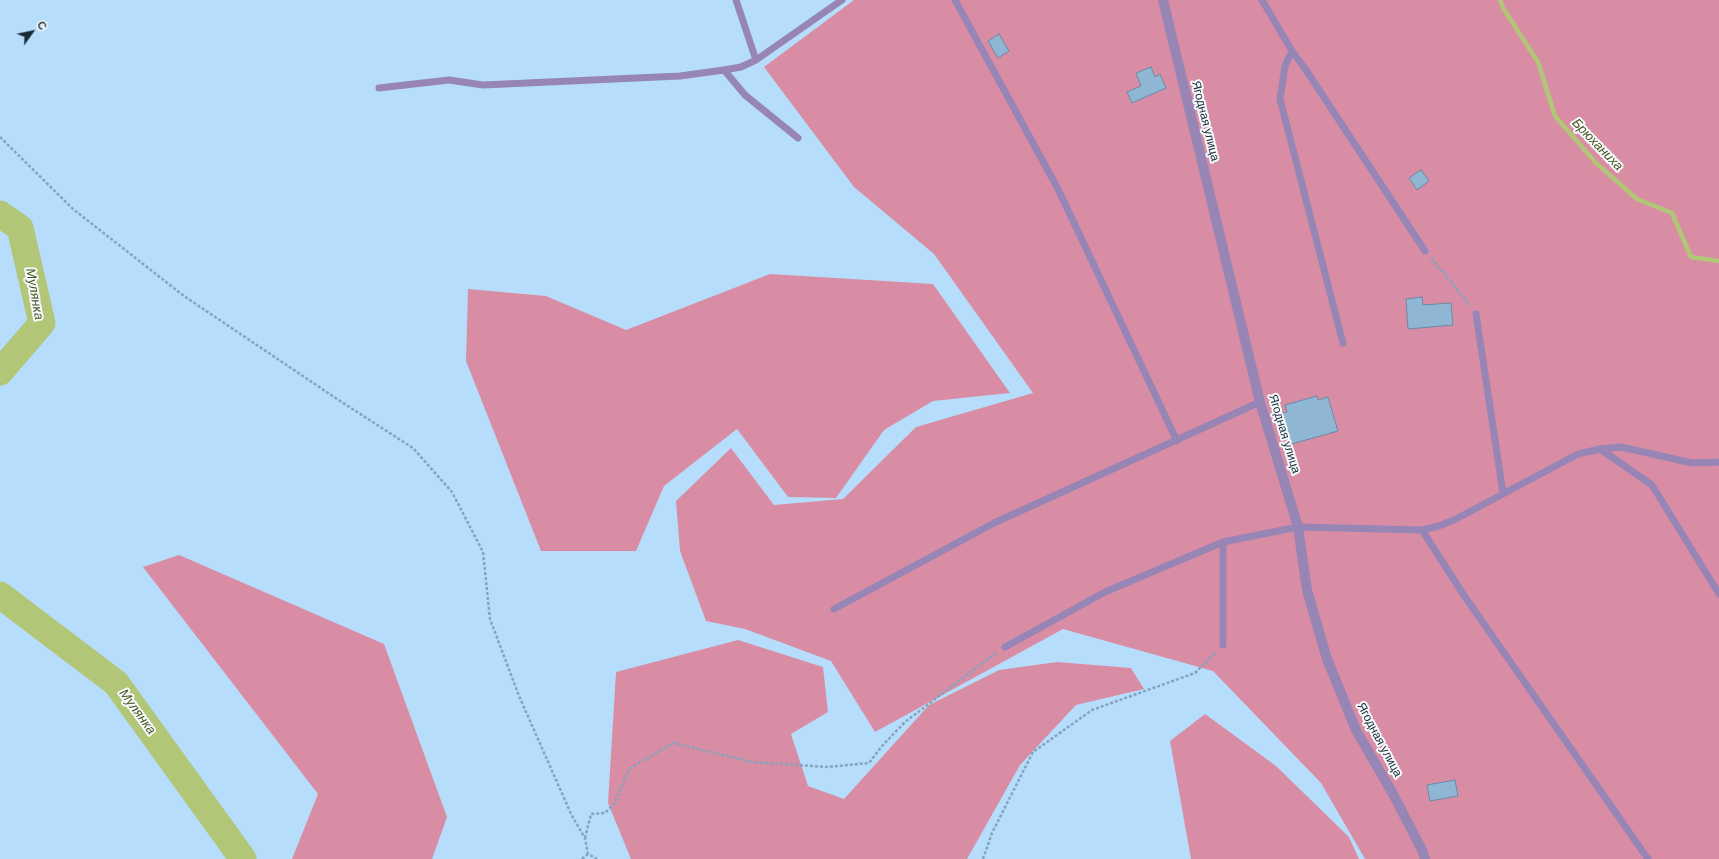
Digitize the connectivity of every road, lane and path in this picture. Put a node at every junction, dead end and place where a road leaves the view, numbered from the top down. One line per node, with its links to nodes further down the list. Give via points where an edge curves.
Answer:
1 (736, 0): 7 (lane)
2 (842, 0): 7 (lane)
3 (955, 0): 16 (lane, via 1058,189)
4 (1163, 0): 15 (street, Ягодная улица)
5 (1262, 0): 6 (lane)
6 (1292, 51): 12 (lane); 14 (lane, via 1285,66 1280,99)
7 (756, 60): 8 (lane, via 741,67)
8 (724, 70): 9 (lane, via 680,76 483,85 449,80); 11 (lane, via 745,95)
9 (379, 88)
10 (0, 138): 27 (path, via 73,209 184,296 413,448 452,492 483,552 490,619 516,689 572,816)
11 (798, 138)
12 (1425, 251): 13 (path)
13 (1476, 314): 19 (lane)
14 (1344, 343)
15 (1260, 402): 16 (lane); 20 (street, Ягодная улица)
16 (1177, 441): 24 (lane, via 994,523)
17 (1600, 449): 18 (lane, via 1621,447 1692,463); 19 (lane, via 1578,454); 23 (lane, via 1652,485)
18 (1719, 462)
19 (1503, 493): 21 (lane, via 1456,519)
20 (1298, 527): 21 (lane); 22 (lane); 32 (street, Ягодная улица, via 1307,590 1327,659 1356,730 1393,794)
21 (1422, 530): 33 (lane, via 1463,594)
22 (1223, 542): 25 (lane); 26 (lane, via 1105,592)
23 (1719, 594)
24 (834, 609)
25 (1223, 645): 31 (path, via 1195,673 1092,710 1033,752 992,833)
26 (1004, 647): 27 (path, via 905,722 869,763 826,767 752,762 673,742 629,769 614,804 605,814 591,814)
27 (585, 838): 28 (path)
28 (588, 854): 29 (path); 30 (path)
29 (582, 859)
30 (597, 859)
31 (983, 859)
32 (1425, 859)
33 (1648, 859)

